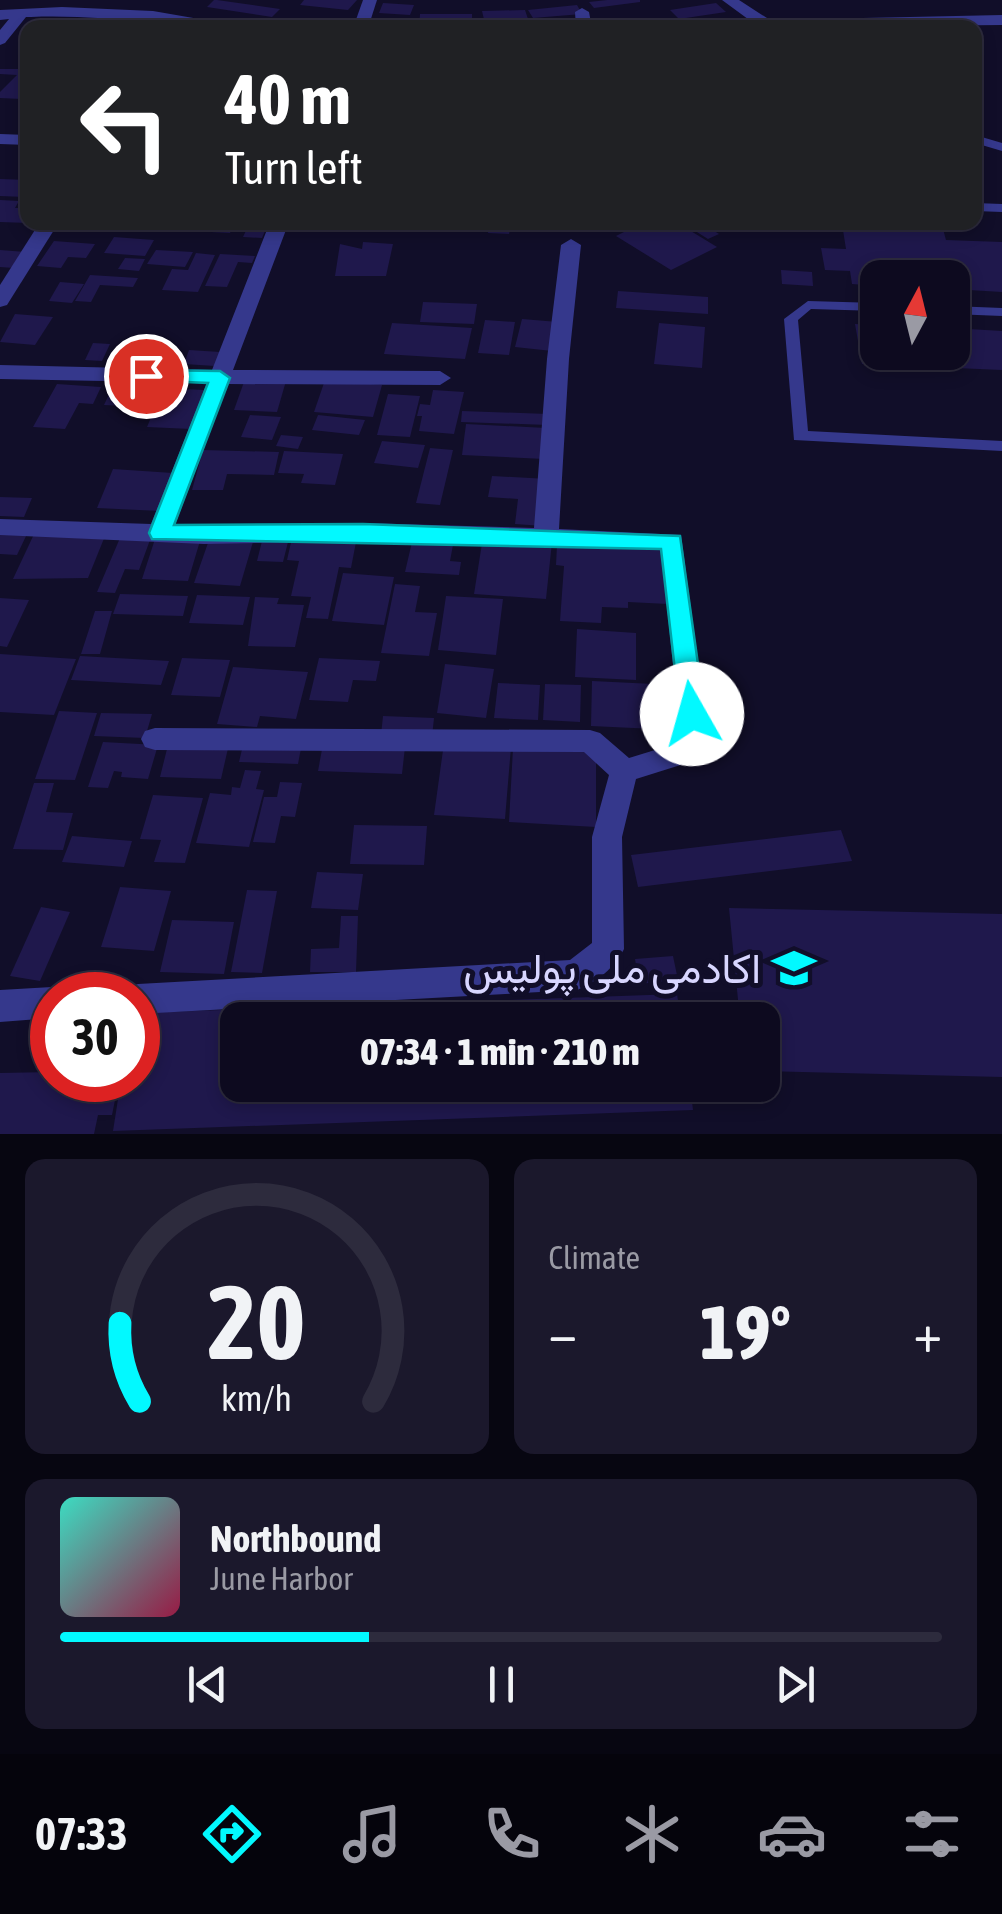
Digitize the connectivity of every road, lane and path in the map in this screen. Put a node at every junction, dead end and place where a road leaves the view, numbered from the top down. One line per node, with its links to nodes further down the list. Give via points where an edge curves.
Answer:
1 (202, 0): 7 (street)
2 (729, 0): 8 (street)
3 (62, 5): 4 (street); 6 (street)
4 (22, 12): 5 (street); 9 (street)
5 (0, 15)
6 (166, 20)
7 (182, 20)
8 (759, 20)
9 (0, 40)
10 (45, 230): 13 (street)
11 (277, 230): 18 (street)
12 (571, 245): 23 (street)
13 (0, 301)
14 (860, 306): 20 (lane, via 808,305 791,319 800,436)
15 (970, 311): 16 (lane)
16 (1002, 312)
17 (0, 372): 18 (street)
18 (220, 378): 19 (street); 22 (street)
19 (440, 378)
20 (1002, 446)
21 (0, 526): 22 (street)
22 (160, 533): 23 (street)
23 (546, 538): 25 (street, via 672,542 696,749)
24 (154, 739): 25 (street, via 590,740)
25 (626, 771): 26 (street, via 614,795 604,854 608,949 577,975)
26 (160, 998)
27 (30, 1005): 28 (street)
28 (0, 1006)

